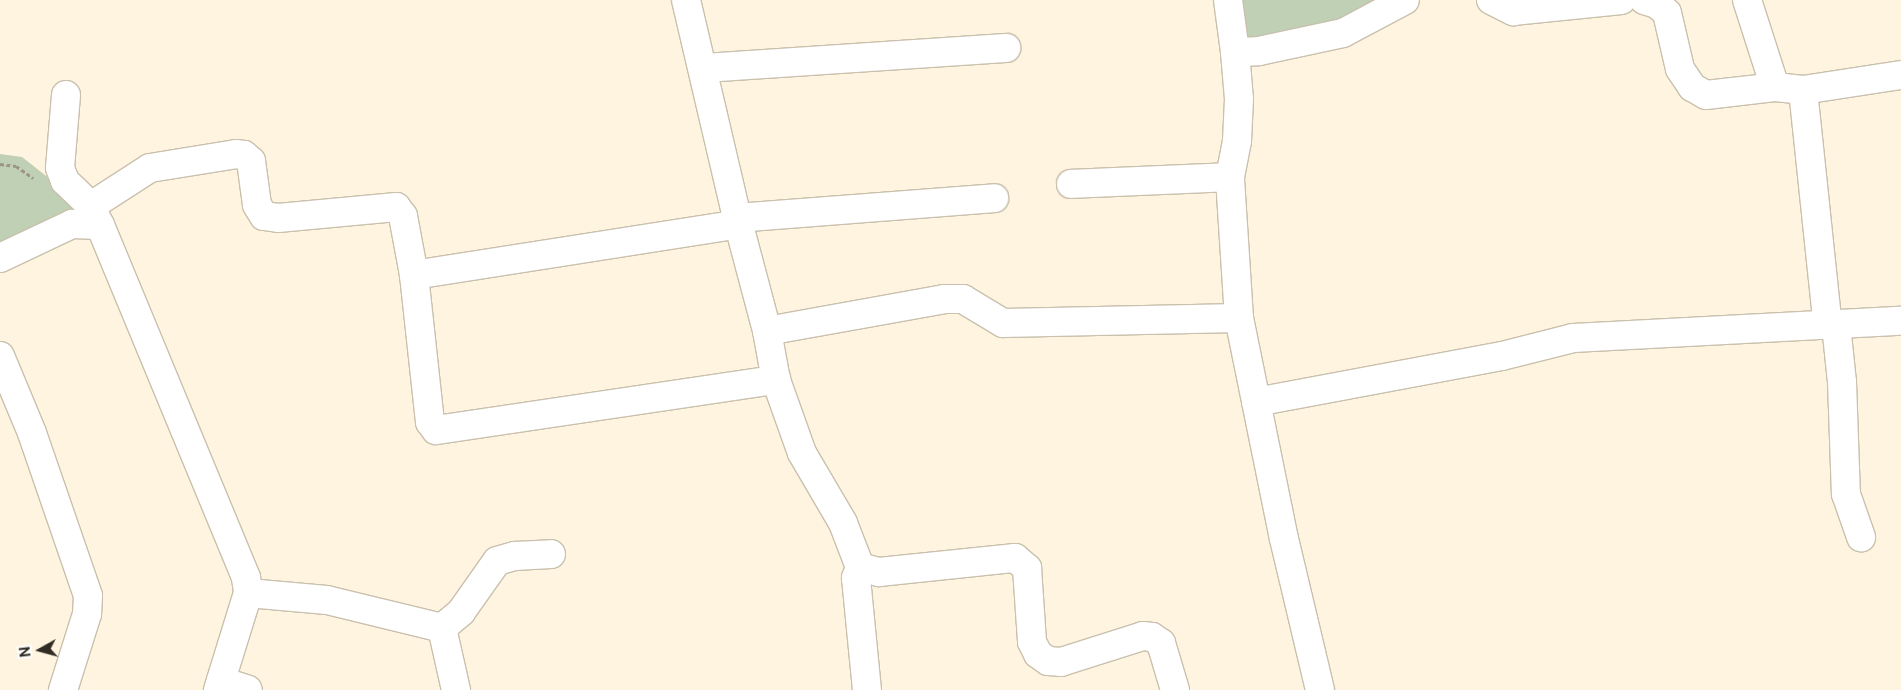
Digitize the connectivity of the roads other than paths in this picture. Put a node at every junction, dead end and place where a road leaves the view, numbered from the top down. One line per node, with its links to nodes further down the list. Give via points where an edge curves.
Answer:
1 (686, 0): 10 (street)
2 (1228, 0): 9 (street)
3 (1405, 0): 9 (street, via 1343,32 1259,51)
4 (1491, 0): 5 (street, via 1513,11)
5 (1621, 0)
6 (1644, 0): 12 (street, via 1657,4 1667,13 1680,69 1692,87 1706,95 1721,96)
7 (1748, 0): 12 (street)
8 (1006, 48): 10 (street)
9 (1235, 52): 15 (street, via 1239,99 1237,141)
10 (703, 68): 19 (street)
11 (1901, 75): 13 (street)
12 (1774, 87): 13 (street)
13 (1803, 90): 24 (street)
14 (66, 95): 18 (street, via 60,168 65,181)
15 (1230, 177): 16 (street); 22 (street)
16 (1071, 184)
17 (994, 198): 19 (street)
18 (95, 216): 20 (street); 21 (street, via 150,168 244,155 251,161 256,204 264,216 278,218 396,207 403,216); 32 (street, via 246,578)
19 (738, 221): 21 (street); 25 (street)
20 (0, 258)
21 (414, 275): 27 (street, via 430,422 436,430)
22 (1239, 318): 25 (street, via 1004,324 963,299 944,299); 28 (street)
23 (1901, 321): 24 (street)
24 (1832, 326): 28 (street, via 1573,338 1502,356); 29 (street, via 1842,382 1846,494)
25 (767, 331): 27 (street)
26 (0, 356): 35 (street, via 32,433 88,596 87,614)
27 (776, 380): 31 (street, via 802,453 844,523)
28 (1256, 402): 40 (street)
29 (1861, 536)
30 (551, 554): 33 (street, via 497,561 461,612)
31 (860, 567): 38 (street, via 856,578); 39 (street, via 879,572 1015,558 1026,568 1032,642 1038,654 1048,661 1061,662 1143,636 1152,637 1161,643)
32 (248, 593): 33 (street, via 327,600); 34 (street)
33 (442, 628): 37 (street)
34 (220, 685): 36 (street)
35 (63, 690)
36 (248, 690)
37 (456, 690)
38 (867, 690)
39 (1175, 690)
40 (1320, 690)

